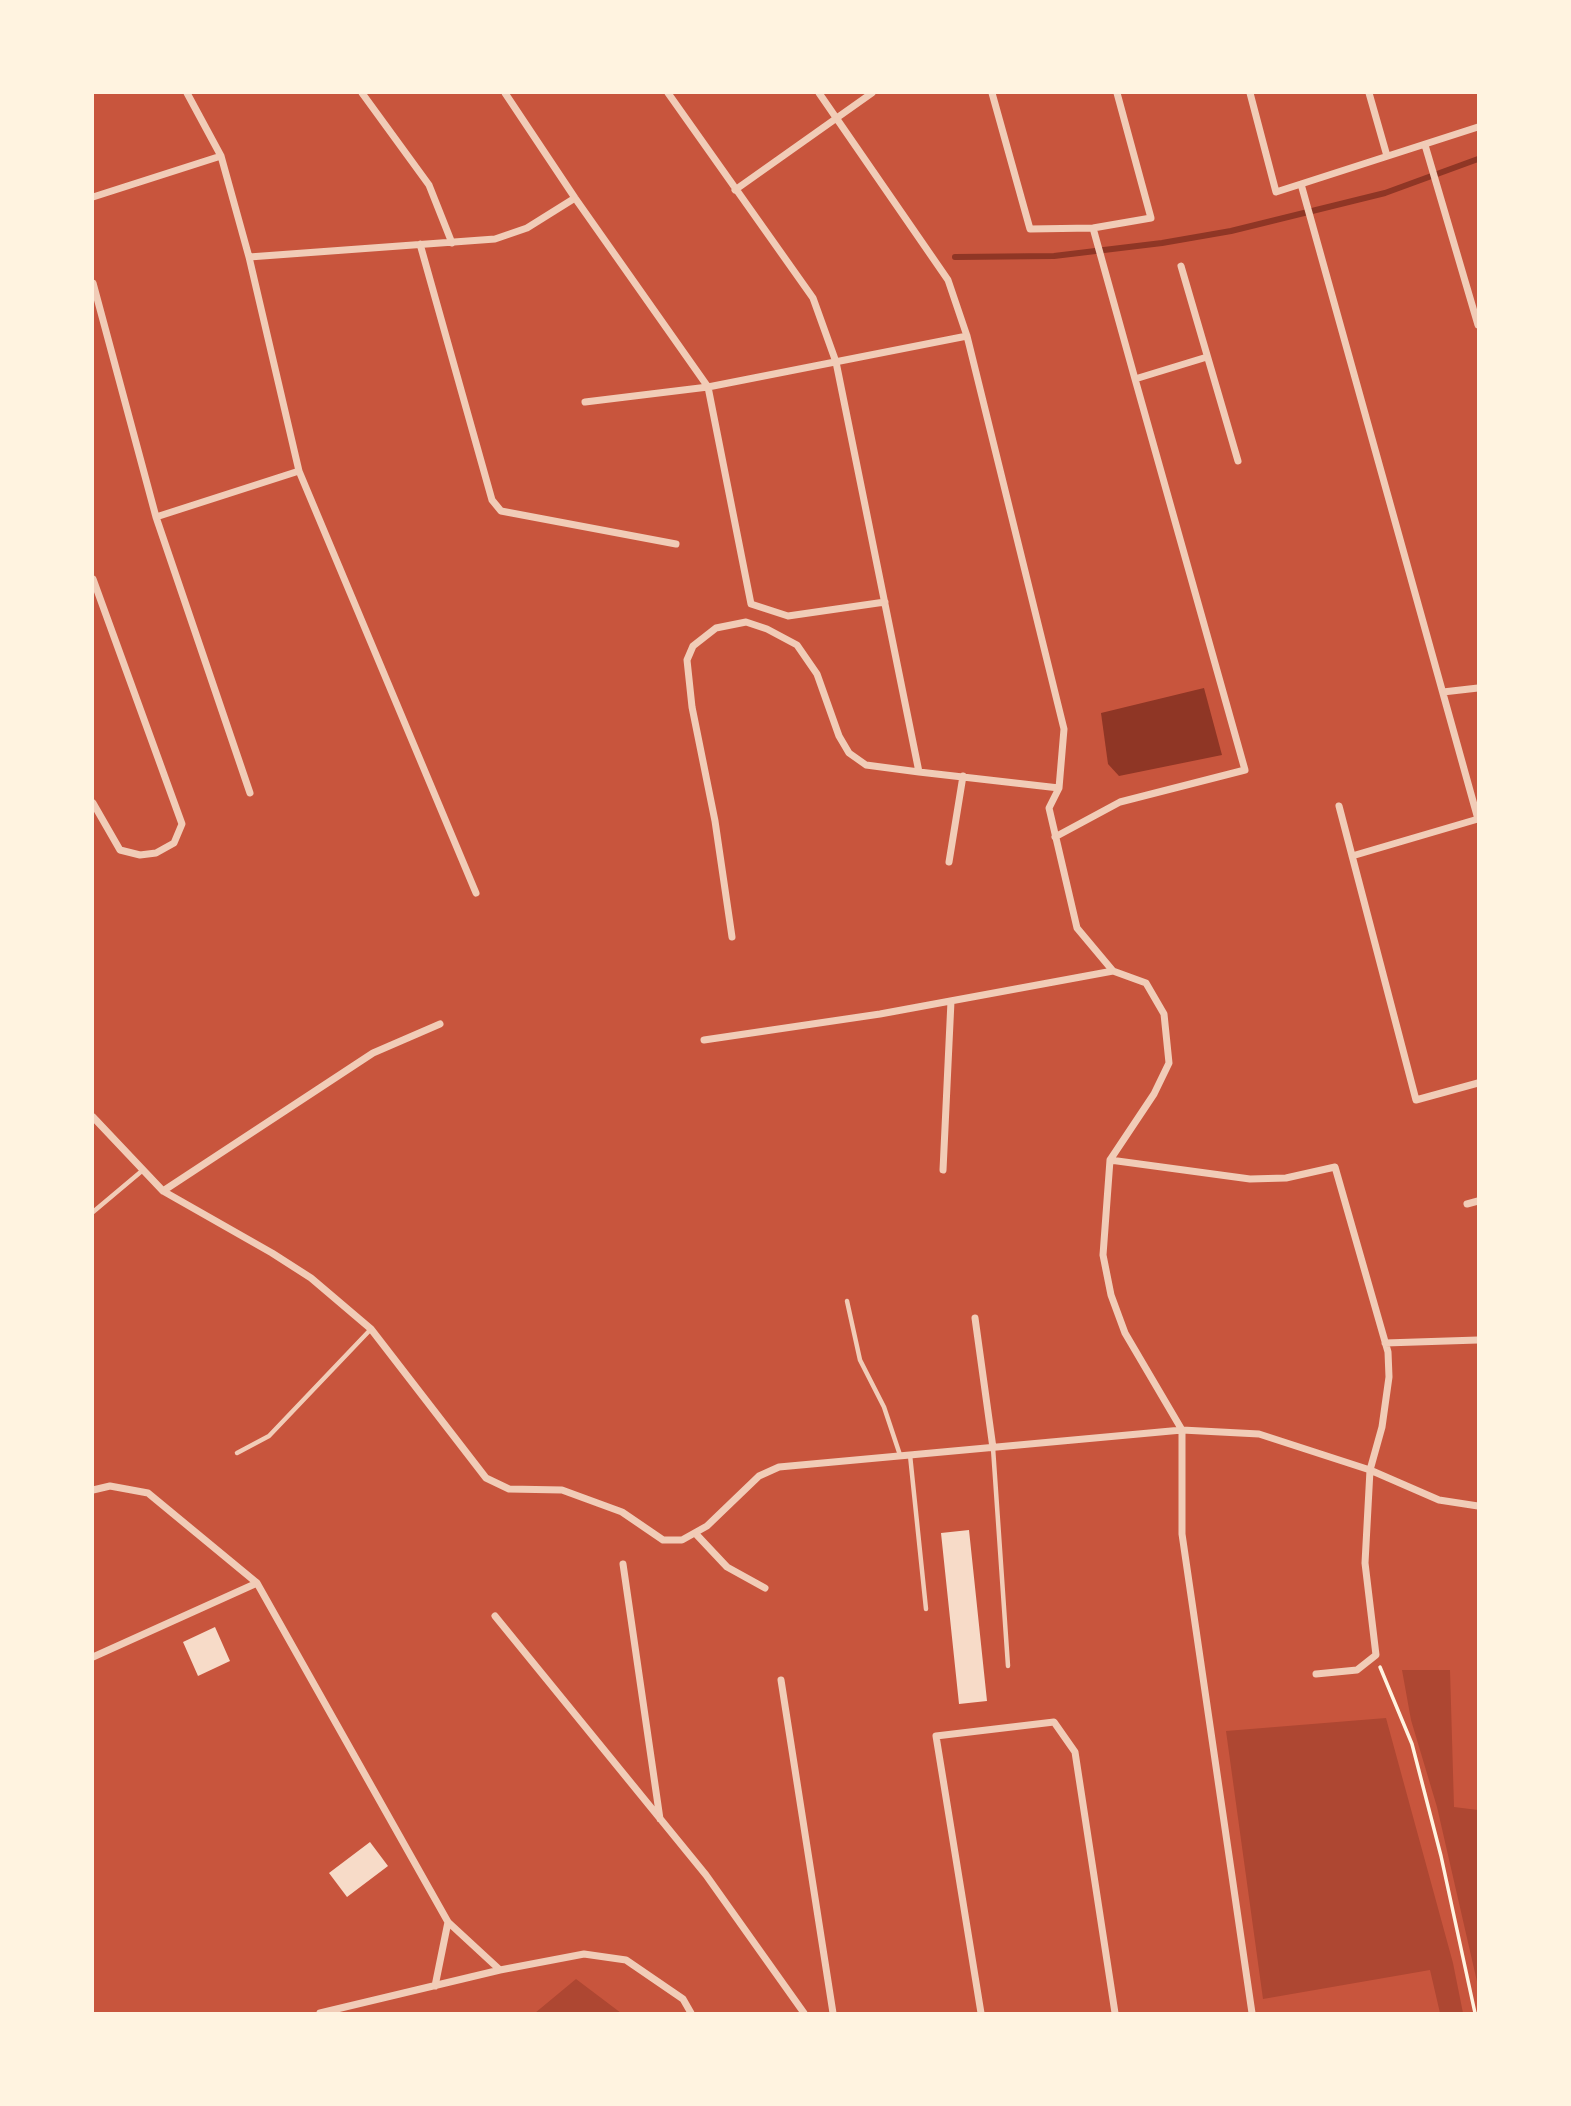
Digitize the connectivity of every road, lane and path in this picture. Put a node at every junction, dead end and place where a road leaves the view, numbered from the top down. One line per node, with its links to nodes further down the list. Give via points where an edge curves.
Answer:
1 (187, 93): 14 (street)
2 (362, 93): 21 (street, via 429,185)
3 (505, 93): 19 (street)
4 (668, 93): 17 (street)
5 (819, 93): 11 (street)
6 (872, 93): 11 (street)
7 (992, 93): 20 (street, via 1030,229)
8 (1117, 93): 20 (street, via 1151,218)
9 (1250, 93): 16 (street, via 1276,192)
10 (1369, 93): 15 (street)
11 (836, 118): 17 (street); 27 (street, via 948,280)
12 (1478, 127): 13 (street)
13 (1425, 145): 15 (street); 26 (street)
14 (221, 156): 18 (street); 23 (street)
15 (1387, 156): 16 (street)
16 (1301, 184): 40 (street)
17 (735, 190): 29 (street, via 813,298)
18 (93, 197)
19 (575, 198): 21 (street, via 527,228 495,239); 31 (street)
20 (1093, 228): 30 (street)
21 (452, 243): 22 (street)
22 (420, 244): 23 (street); 36 (street, via 492,500 501,511)
23 (249, 257): 34 (street)
24 (1181, 266): 28 (street)
25 (93, 284): 35 (street)
26 (1478, 325)
27 (967, 336): 29 (street); 43 (street, via 1064,729)
28 (1207, 357): 30 (street); 33 (street)
29 (836, 362): 31 (street); 38 (street)
30 (1135, 379): 48 (street, via 1245,769 1120,802)
31 (708, 387): 32 (street); 38 (street, via 751,604 788,616)
32 (585, 402)
33 (1238, 461)
34 (299, 471): 35 (street); 51 (street)
35 (156, 517): 44 (street)
36 (676, 544)
37 (93, 579): 45 (street, via 182,824 174,843 140,855 120,850)
38 (885, 602): 41 (street)
39 (1478, 688): 40 (street)
40 (1443, 692): 47 (street)
41 (919, 772): 42 (street); 52 (street, via 866,765 849,753 817,674 797,645 746,622 716,628 693,646 687,660 692,707)
42 (963, 776): 43 (street); 50 (street)
43 (1059, 788): 48 (street, via 1049,808)
44 (250, 793)
45 (93, 803)
46 (1339, 806): 49 (street)
47 (1478, 819): 49 (street)
48 (1055, 837): 53 (street, via 1077,928)
49 (1352, 856): 57 (street, via 1416,1100)
50 (949, 862)
51 (476, 893)
52 (732, 937)
53 (1113, 971): 54 (street); 59 (street, via 1146,983 1164,1014 1169,1063)
54 (951, 1001): 56 (street); 61 (street)
55 (440, 1024): 62 (street, via 373,1053)
56 (704, 1040)
57 (1478, 1083)
58 (93, 1117): 60 (street)
59 (1110, 1160): 70 (street, via 1250,1179 1286,1178 1335,1167); 71 (street, via 1103,1255 1111,1295 1125,1333)
60 (143, 1170): 62 (street); 65 (lane)
61 (943, 1170)
62 (163, 1191): 68 (street, via 311,1278)
63 (1478, 1201): 64 (street)
64 (1467, 1204)
65 (93, 1212)
66 (847, 1301): 75 (lane, via 860,1360 884,1407)
67 (975, 1318): 72 (street)
68 (370, 1329): 73 (lane, via 269,1436); 79 (street, via 486,1478 509,1489 562,1490 622,1512 663,1540 682,1540)
69 (1478, 1340): 70 (street)
70 (1385, 1343): 76 (street, via 1389,1377)
71 (1182, 1430): 72 (street); 76 (street, via 1259,1434); 100 (street, via 1182,1534)
72 (993, 1448): 74 (street); 87 (lane)
73 (237, 1453)
74 (911, 1455): 75 (street); 83 (lane)
75 (900, 1456): 79 (street, via 779,1467 759,1476)
76 (1370, 1471): 78 (street, via 1439,1500); 85 (street, via 1365,1563)
77 (93, 1490): 81 (street, via 110,1486 148,1493)
78 (1478, 1506)
79 (695, 1533): 82 (street, via 727,1567)
80 (623, 1564): 90 (street)
81 (257, 1583): 86 (street); 91 (street)
82 (765, 1588)
83 (926, 1609)
84 (495, 1616): 90 (street)
85 (1376, 1656): 88 (street, via 1357,1670); 101 (path, via 1412,1744)
86 (93, 1657)
87 (1008, 1666)
88 (1316, 1674)
89 (781, 1680): 97 (street)
90 (661, 1821): 96 (street, via 706,1875)
91 (448, 1922): 92 (street); 93 (street)
92 (500, 1970): 93 (street); 95 (street, via 584,1954 626,1960 682,1999)
93 (435, 1986): 94 (street)
94 (320, 2013)
95 (691, 2013)
96 (804, 2013)
97 (833, 2013)
98 (981, 2013): 99 (street, via 936,1736 1054,1722 1075,1752)
99 (1115, 2013)
100 (1252, 2013)
101 (1475, 2013)

